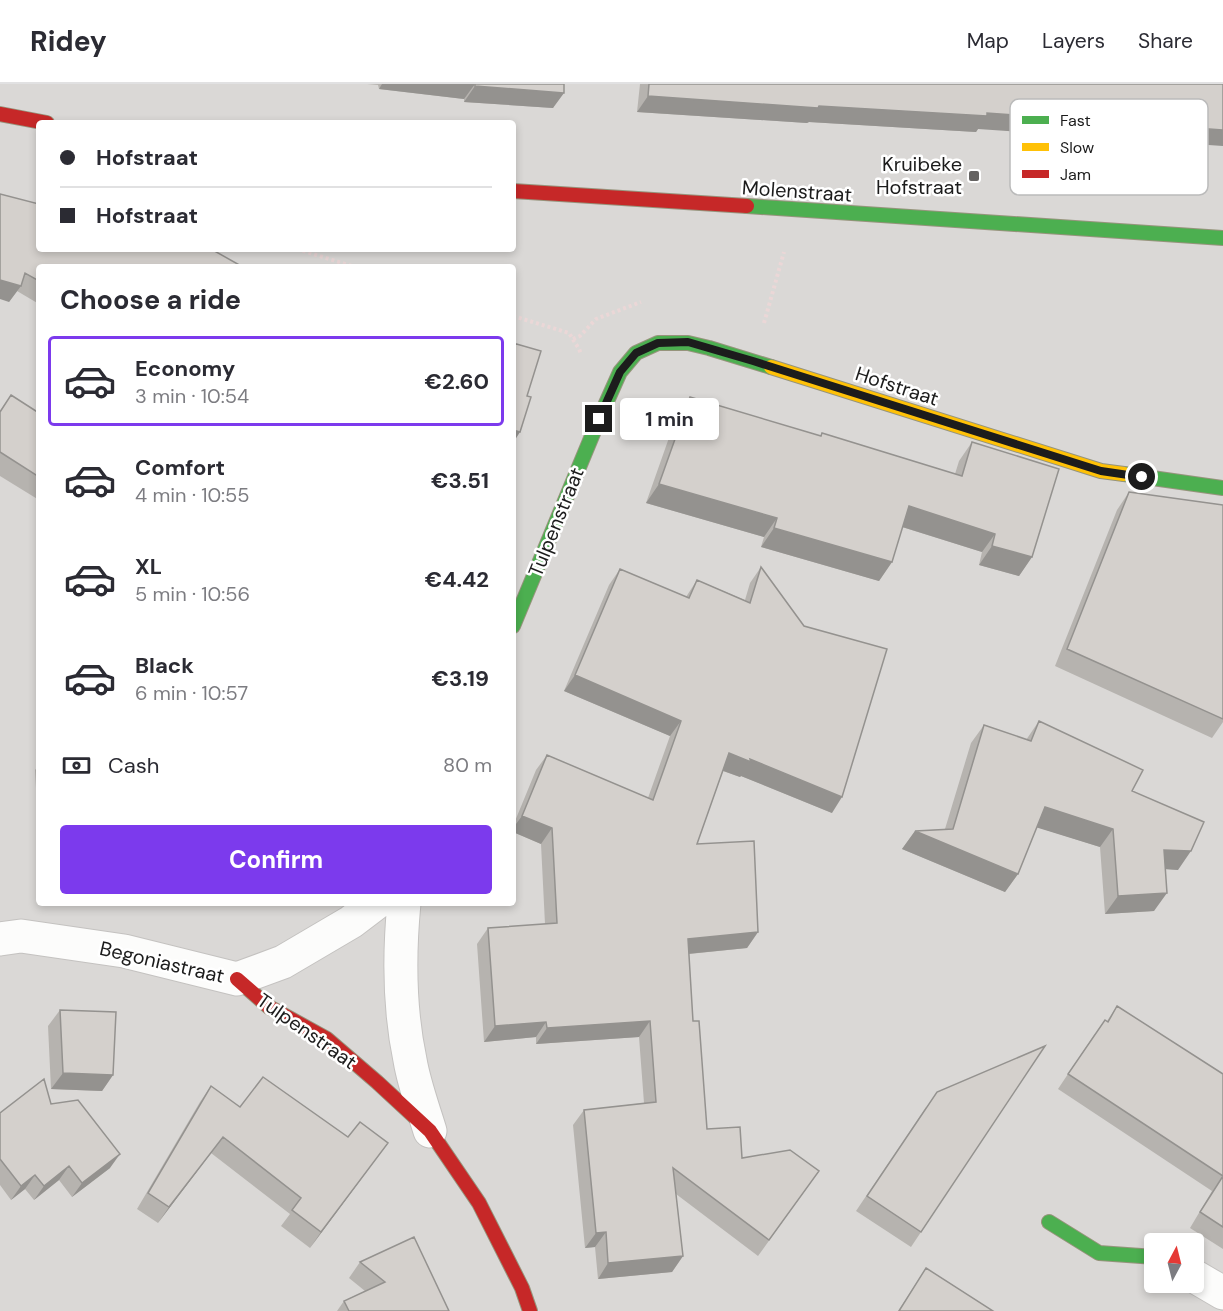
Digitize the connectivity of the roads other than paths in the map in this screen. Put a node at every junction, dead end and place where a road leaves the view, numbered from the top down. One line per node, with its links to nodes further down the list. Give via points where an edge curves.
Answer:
1 (0, 114): 2 (street)
2 (36, 121)
3 (516, 191): 4 (street, Molenstraat)
4 (1223, 238)
5 (599, 419): 6 (street, Hofstraat, via 620,372 636,353 658,343 688,342 1101,471); 7 (street, Tulpenstraat)
6 (1223, 488)
7 (516, 619)
8 (372, 906): 11 (street, Begoniastraat, via 283,962)
9 (404, 906): 12 (street, Tulpenstraat, via 401,996 410,1061)
10 (0, 939): 11 (street, Begoniastraat, via 21,936 124,951)
11 (237, 979): 12 (street, Tulpenstraat, via 269,1007 327,1039)
12 (430, 1131): 17 (street, Tulpenstraat, via 479,1203)
13 (1049, 1222): 14 (street, via 1099,1253)
14 (1144, 1256)
15 (1204, 1282): 16 (street)
16 (1223, 1293)
17 (530, 1311)

